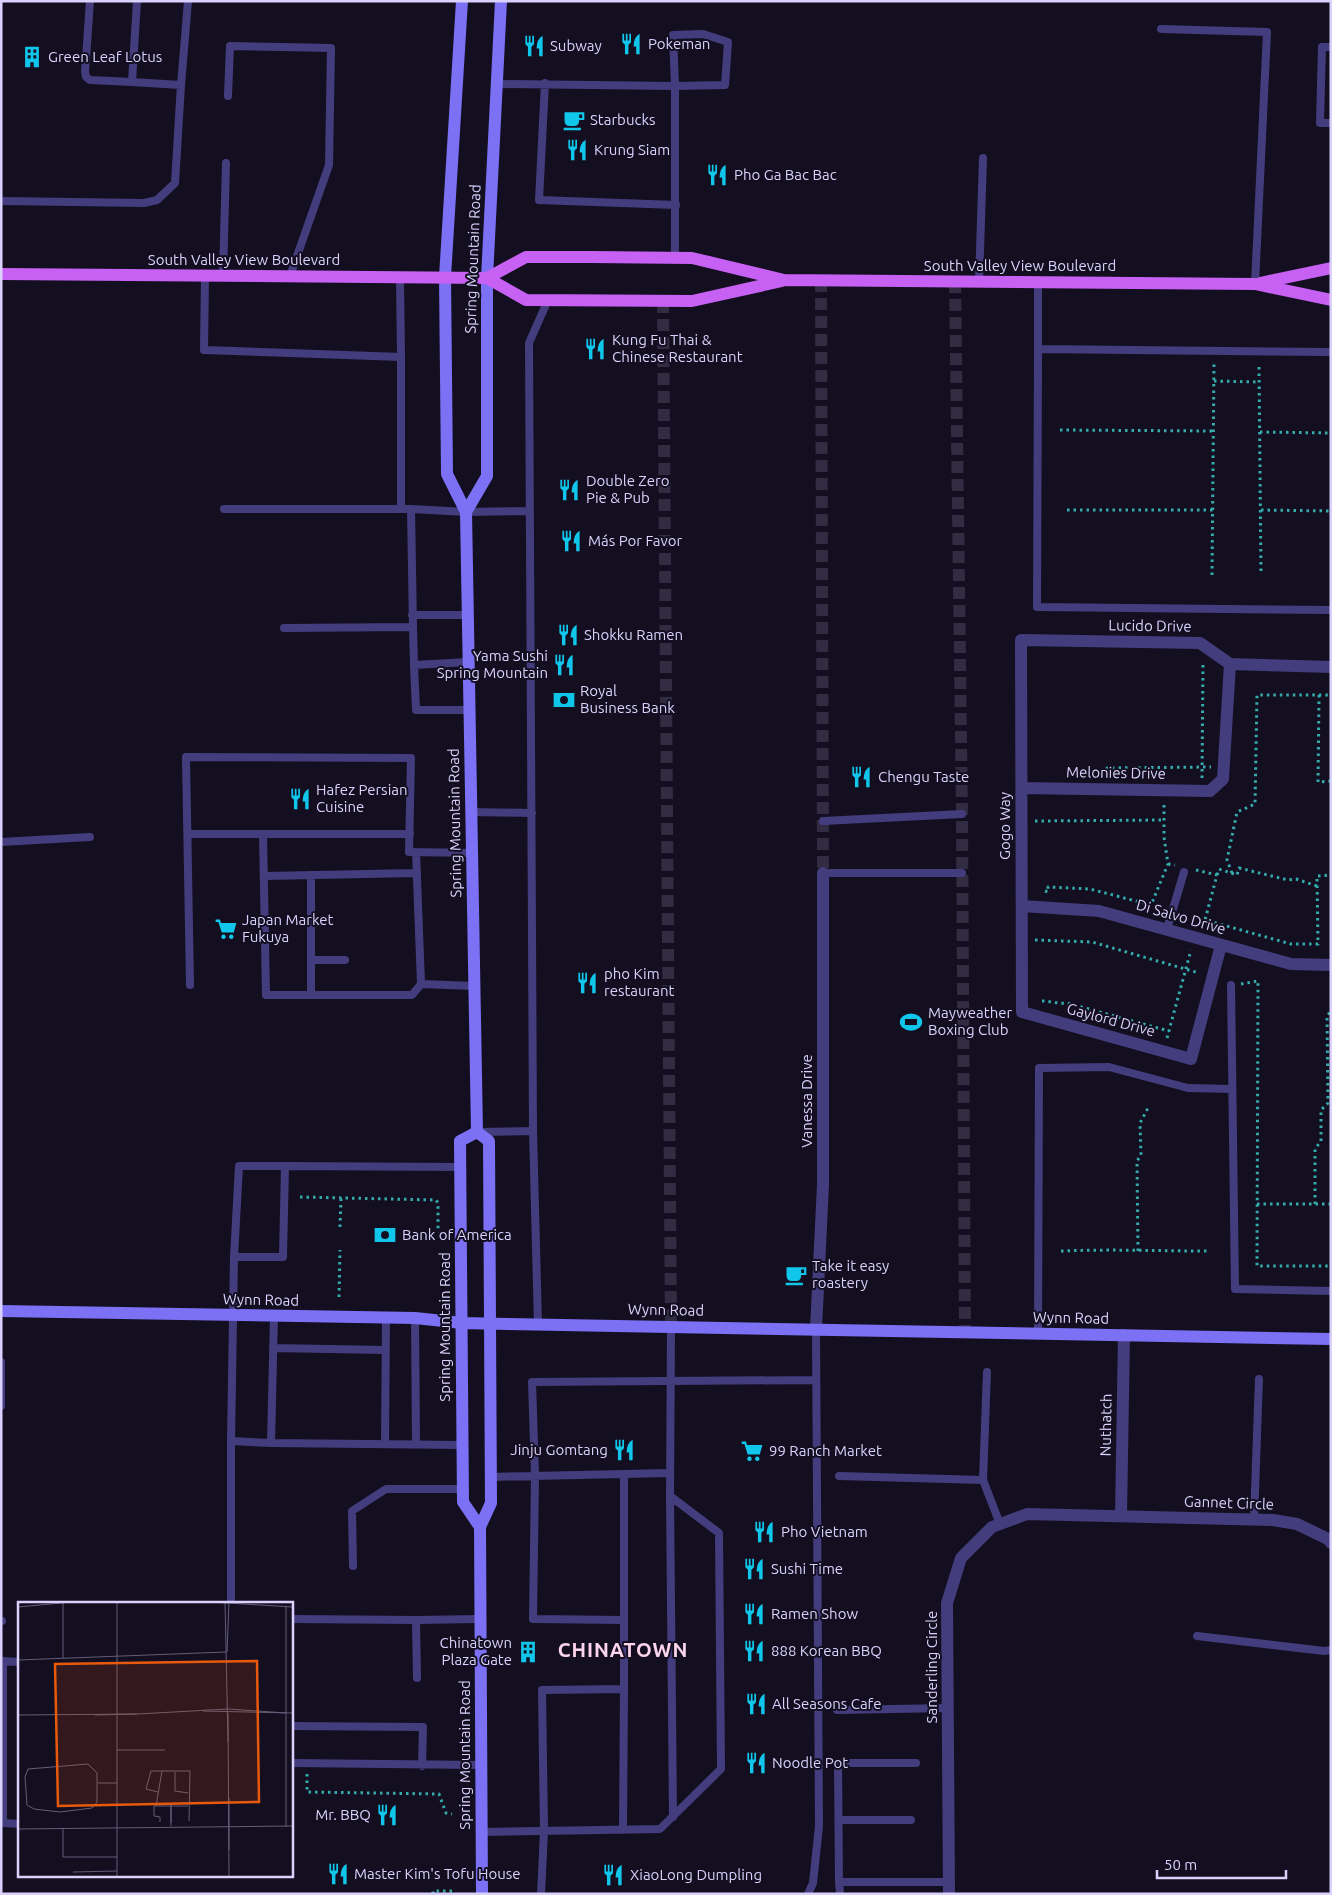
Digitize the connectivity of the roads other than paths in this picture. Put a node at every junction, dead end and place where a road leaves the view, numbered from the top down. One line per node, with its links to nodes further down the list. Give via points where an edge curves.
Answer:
1 (90, 1): 8 (lane, via 86,77 90,80)
2 (137, 1): 8 (lane)
3 (188, 1): 11 (lane)
4 (462, 1): 26 (main road, Spring Mountain Road)
5 (501, 1): 10 (main road, Spring Mountain Road)
6 (1161, 29): 31 (lane, via 1267,32)
7 (1331, 47): 14 (lane, via 1322,47 1320,123)
8 (132, 82): 11 (lane)
9 (545, 83): 10 (lane); 12 (lane); 18 (lane, via 539,200)
10 (497, 84): 27 (main road, Spring Mountain Road)
11 (181, 85): 17 (lane, via 175,184 157,200 144,203)
12 (675, 86): 12 (lane, via 725,85 728,42 703,34 673,35); 18 (lane)
13 (228, 96): 24 (lane, via 230,46 331,48 329,165)
14 (1331, 123)
15 (983, 158): 29 (lane)
16 (226, 163): 23 (lane)
17 (1, 201)
18 (676, 205): 19 (lane)
19 (675, 258): 27 (main road, South Valley View Boulevard, via 526,257); 28 (main road, South Valley View Boulevard, via 692,258)
20 (1331, 268): 31 (main road, South Valley View Boulevard)
21 (1, 274): 22 (main road, South Valley View Boulevard)
22 (205, 276): 23 (main road, South Valley View Boulevard); 36 (lane, via 204,350)
23 (223, 276): 24 (main road, South Valley View Boulevard)
24 (290, 276): 25 (main road, South Valley View Boulevard)
25 (400, 277): 26 (main road, South Valley View Boulevard); 36 (lane)
26 (445, 277): 27 (main road, South Valley View Boulevard); 41 (main road, Spring Mountain Road, via 447,474)
27 (487, 278): 32 (main road, South Valley View Boulevard, via 526,300); 41 (main road, Spring Mountain Road, via 487,476)
28 (784, 280): 29 (main road, South Valley View Boulevard); 32 (main road, South Valley View Boulevard, via 692,301)
29 (979, 282): 30 (main road, South Valley View Boulevard)
30 (1038, 282): 31 (main road, South Valley View Boulevard); 34 (lane)
31 (1255, 284): 33 (main road, South Valley View Boulevard)
32 (548, 300): 40 (lane, via 530,343)
33 (1331, 300)
34 (1038, 349): 35 (lane); 42 (lane, via 1037,607)
35 (1331, 352)
36 (401, 357): 38 (lane)
37 (224, 509): 38 (lane)
38 (401, 509): 39 (lane)
39 (412, 509): 41 (lane); 43 (lane)
40 (530, 511): 41 (lane); 55 (lane)
41 (466, 512): 44 (main road, Spring Mountain Road)
42 (1331, 610)
43 (412, 615): 44 (lane); 45 (lane)
44 (468, 615): 48 (main road, Spring Mountain Road)
45 (413, 627): 46 (lane); 50 (lane)
46 (284, 628)
47 (1021, 640): 49 (street, Lucido Drive, via 1200,643); 53 (street, Gogo Way)
48 (468, 662): 50 (lane); 52 (main road, Spring Mountain Road)
49 (1230, 664): 51 (street); 53 (street, Melonies Drive, via 1224,779 1205,791)
50 (414, 665): 52 (lane, via 416,710)
51 (1331, 667)
52 (469, 710): 54 (main road, Spring Mountain Road)
53 (1022, 788): 71 (street, Gogo Way)
54 (471, 812): 55 (lane); 64 (main road, Spring Mountain Road)
55 (532, 813): 85 (lane)
56 (962, 814): 57 (lane)
57 (823, 821)
58 (188, 834): 59 (lane); 60 (lane, via 186,757 411,758); 78 (lane)
59 (263, 834): 60 (lane); 70 (lane)
60 (410, 834): 63 (lane, via 409,852)
61 (90, 837): 62 (lane)
62 (1, 842)
63 (416, 852): 64 (lane); 67 (lane)
64 (472, 853): 80 (main road, Spring Mountain Road)
65 (1186, 870): 72 (lane)
66 (823, 872): 68 (lane); 99 (street, Vanessa Drive, via 823,1185)
67 (417, 873): 69 (lane); 77 (lane)
68 (962, 873)
69 (311, 875): 70 (lane); 74 (lane)
70 (264, 876): 81 (lane, via 266,994)
71 (1022, 906): 72 (street, Di Salvo Drive, via 1099,911); 82 (street, Gogo Way)
72 (1167, 930): 73 (street, Di Salvo Drive)
73 (1221, 945): 76 (street, Di Salvo Drive, via 1291,964); 82 (street, Gaylord Drive, via 1191,1059)
74 (311, 960): 75 (lane); 81 (lane)
75 (345, 960)
76 (1331, 965)
77 (421, 984): 80 (lane); 81 (lane, via 412,994)
78 (190, 985)
79 (1231, 985): 83 (lane)
80 (474, 986): 84 (main road, Spring Mountain Road)
81 (311, 994)
82 (1022, 1007)
83 (1232, 1089): 89 (lane, via 1235,1289); 100 (lane, via 1188,1088 1109,1067 1038,1068)
84 (477, 1132): 85 (lane); 87 (main road, Spring Mountain Road, via 460,1141); 96 (main road, Spring Mountain Road, via 489,1141)
85 (533, 1132): 97 (lane)
86 (285, 1166): 87 (lane); 88 (lane, via 239,1166); 88 (lane, via 283,1257)
87 (460, 1168): 95 (main road, Spring Mountain Road)
88 (234, 1257): 91 (lane)
89 (1331, 1291)
90 (1, 1312): 91 (main road, Wynn Road)
91 (234, 1315): 92 (main road, Wynn Road); 111 (lane)
92 (274, 1316): 93 (main road, Wynn Road); 103 (lane)
93 (386, 1318): 94 (main road, Wynn Road); 104 (lane)
94 (415, 1318): 95 (main road, Wynn Road); 114 (lane)
95 (462, 1322): 96 (main road, Wynn Road); 115 (main road, Spring Mountain Road)
96 (490, 1323): 97 (main road, Wynn Road); 120 (main road, Spring Mountain Road)
97 (538, 1324): 98 (main road, Wynn Road)
98 (671, 1327): 99 (main road, Wynn Road); 108 (lane)
99 (816, 1329): 100 (main road, Wynn Road); 109 (lane)
100 (1038, 1333): 101 (main road, Wynn Road)
101 (1124, 1335): 102 (main road, Wynn Road); 124 (street, Nuthatch)
102 (1331, 1339)
103 (273, 1348): 104 (lane); 112 (lane)
104 (385, 1350): 113 (lane)
105 (1, 1362): 110 (lane)
106 (987, 1372): 121 (lane)
107 (1259, 1379): 125 (lane)
108 (670, 1380): 109 (lane); 116 (lane); 118 (lane, via 532,1382)
109 (816, 1380): 159 (lane, via 819,1826 813,1883)
110 (1, 1406)
111 (231, 1441): 112 (lane); 130 (lane)
112 (271, 1443): 113 (lane)
113 (385, 1444): 114 (lane)
114 (416, 1444): 115 (lane)
115 (462, 1445): 122 (main road, Spring Mountain Road)
116 (669, 1473): 117 (lane); 123 (lane)
117 (624, 1474): 118 (lane); 134 (lane)
118 (536, 1476): 120 (lane); 134 (lane, via 533,1619)
119 (838, 1476): 121 (lane)
120 (490, 1477): 127 (main road, Spring Mountain Road, via 490,1504)
121 (983, 1480): 126 (lane)
122 (463, 1489): 127 (main road, Spring Mountain Road, via 463,1502); 129 (lane, via 386,1489 352,1511)
123 (670, 1496): 148 (lane); 148 (lane, via 719,1533 721,1769)
124 (1121, 1516): 125 (street, Gannet Circle); 126 (street, Sanderling Circle, via 1027,1514)
125 (1254, 1519): 128 (street, Gannet Circle, via 1298,1524)
126 (1000, 1524): 140 (street, Sanderling Circle, via 992,1527 961,1558 947,1603)
127 (480, 1527): 132 (main road, Spring Mountain Road)
128 (1331, 1542)
129 (352, 1566)
130 (231, 1602)
131 (292, 1619): 133 (lane)
132 (480, 1619): 133 (lane); 147 (main road, Spring Mountain Road)
133 (416, 1620): 138 (lane)
134 (624, 1620): 139 (lane)
135 (1197, 1636): 136 (lane)
136 (1331, 1650)
137 (18, 1662): 143 (lane, via 3,1661)
138 (417, 1678)
139 (624, 1690): 152 (lane); 153 (lane, via 542,1690)
140 (948, 1708): 141 (lane); 156 (street, Sanderling Circle)
141 (837, 1710)
142 (292, 1726): 146 (lane, via 423,1727)
143 (2, 1741): 151 (lane, via 3,1824)
144 (292, 1763): 146 (lane)
145 (916, 1763): 149 (lane, via 838,1763)
146 (422, 1766): 147 (lane)
147 (481, 1766): 154 (main road, Spring Mountain Road)
148 (673, 1816): 152 (lane, via 660,1829)
149 (839, 1820): 150 (lane); 155 (lane)
150 (912, 1820)
151 (18, 1824)
152 (624, 1830): 153 (lane)
153 (544, 1831): 154 (lane); 158 (lane)
154 (482, 1832): 157 (main road, Spring Mountain Road)
155 (840, 1882): 156 (lane); 160 (lane)
156 (949, 1888)
157 (482, 1894)
158 (542, 1894)
159 (808, 1894)
160 (840, 1894)

